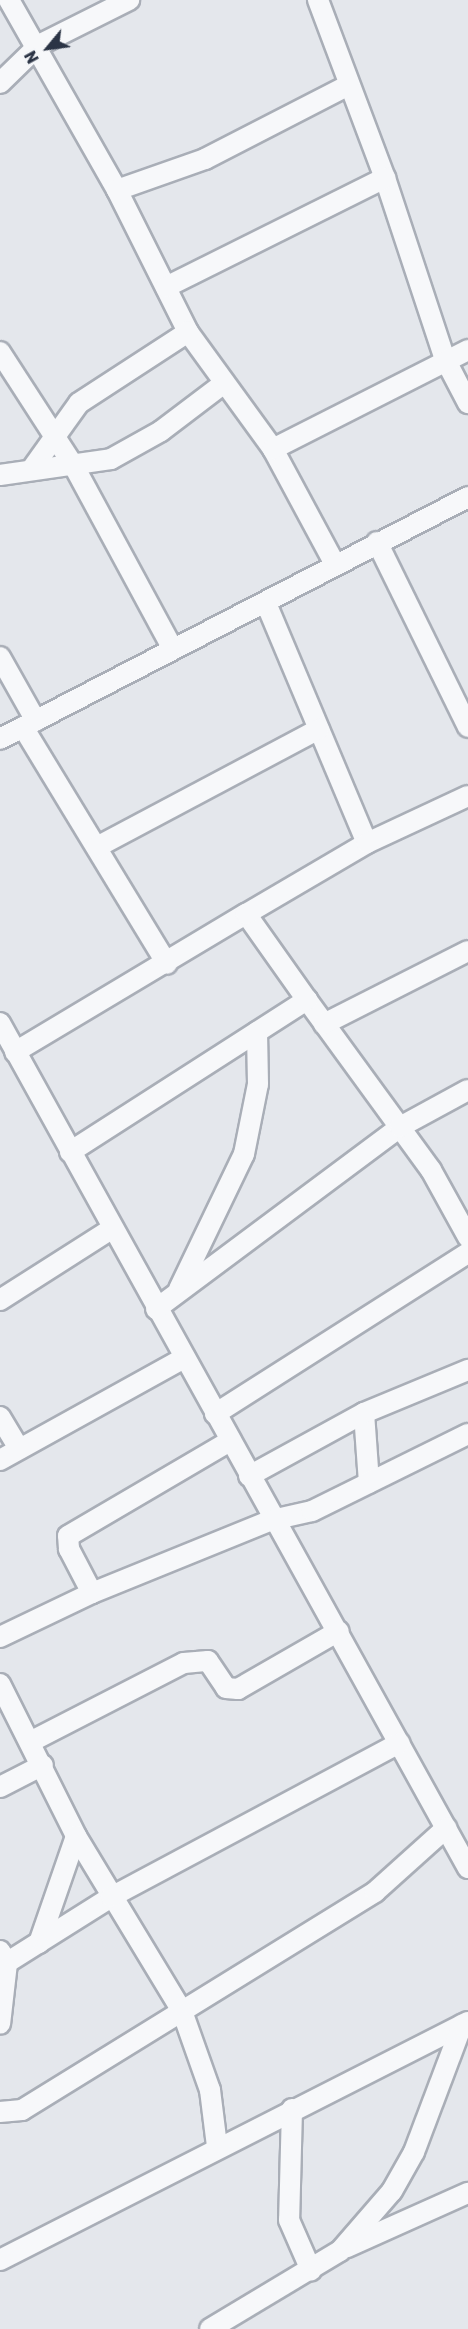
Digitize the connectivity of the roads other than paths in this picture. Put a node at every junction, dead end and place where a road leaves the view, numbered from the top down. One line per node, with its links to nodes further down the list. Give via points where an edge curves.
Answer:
1 (9, 0): 4 (street)
2 (129, 0): 4 (street)
3 (318, 0): 6 (street)
4 (39, 45): 5 (street); 8 (street)
5 (0, 83)
6 (349, 85): 7 (street); 8 (street, via 206,159)
7 (385, 178): 9 (street); 13 (street)
8 (117, 190): 9 (street)
9 (166, 287): 10 (street)
10 (188, 332): 14 (street); 16 (street, via 79,403)
11 (468, 350): 13 (street)
12 (0, 352): 16 (street)
13 (445, 359): 15 (street); 17 (street)
14 (223, 384): 17 (street); 18 (street, via 130,450)
15 (468, 403)
16 (57, 441): 18 (street); 19 (street)
17 (273, 449): 23 (street)
18 (75, 468): 19 (street); 25 (street)
19 (31, 470): 20 (street)
20 (0, 475)
21 (468, 497): 22 (street)
22 (377, 542): 23 (street); 28 (street)
23 (335, 564): 24 (street)
24 (266, 603): 25 (street); 29 (street)
25 (173, 650): 27 (street)
26 (0, 657): 27 (street)
27 (29, 724): 30 (street); 33 (street)
28 (468, 727)
29 (319, 729): 32 (street); 33 (street)
30 (0, 739)
31 (468, 796): 32 (street)
32 (367, 843): 34 (street)
33 (97, 847): 36 (street)
34 (246, 914): 36 (street); 37 (street)
35 (468, 951): 39 (street)
36 (167, 964): 41 (street)
37 (307, 1000): 39 (street); 40 (street)
38 (0, 1023): 41 (street)
39 (324, 1024): 43 (street)
40 (257, 1032): 44 (street); 48 (street, via 258,1084 244,1154)
41 (15, 1052): 44 (street)
42 (468, 1090): 43 (street)
43 (400, 1127): 46 (street); 48 (street)
44 (70, 1152): 45 (street)
45 (110, 1230): 49 (street); 50 (street)
46 (468, 1237)
47 (468, 1253): 54 (street)
48 (176, 1295): 50 (street)
49 (0, 1300)
50 (156, 1309): 51 (street)
51 (184, 1358): 54 (street); 58 (street)
52 (468, 1370): 53 (street)
53 (364, 1413): 60 (street); 61 (street)
54 (215, 1414): 57 (street)
55 (0, 1417): 58 (street)
56 (468, 1434): 61 (street)
57 (230, 1441): 60 (street); 63 (street, via 68,1536 69,1549)
58 (19, 1449): 59 (street)
59 (0, 1460)
60 (249, 1476): 62 (street)
61 (369, 1483): 62 (street, via 312,1511)
62 (272, 1520): 63 (street); 64 (street)
63 (92, 1593): 65 (street)
64 (339, 1631): 67 (street, via 238,1689 226,1688 208,1661 184,1663); 68 (street)
65 (0, 1637)
66 (0, 1684): 67 (street)
67 (30, 1742): 69 (street)
68 (399, 1743): 71 (street); 74 (street)
69 (43, 1765): 70 (street); 72 (street)
70 (0, 1787)
71 (446, 1828): 73 (street); 77 (street, via 375,1892)
72 (76, 1836): 74 (street); 75 (street)
73 (468, 1868)
74 (111, 1897): 75 (street); 77 (street)
75 (39, 1943): 76 (street)
76 (2, 1960): 79 (street)
77 (182, 2011): 81 (street, via 22,2110); 82 (street, via 210,2090)
78 (465, 2023): 80 (street); 84 (street, via 414,2152 392,2191)
79 (0, 2024)
80 (292, 2109): 82 (street); 86 (street, via 290,2220)
81 (0, 2112)
82 (216, 2146): 85 (street)
83 (468, 2193): 84 (street)
84 (340, 2251): 86 (street)
85 (0, 2260)
86 (311, 2270): 87 (street)
87 (210, 2329)

